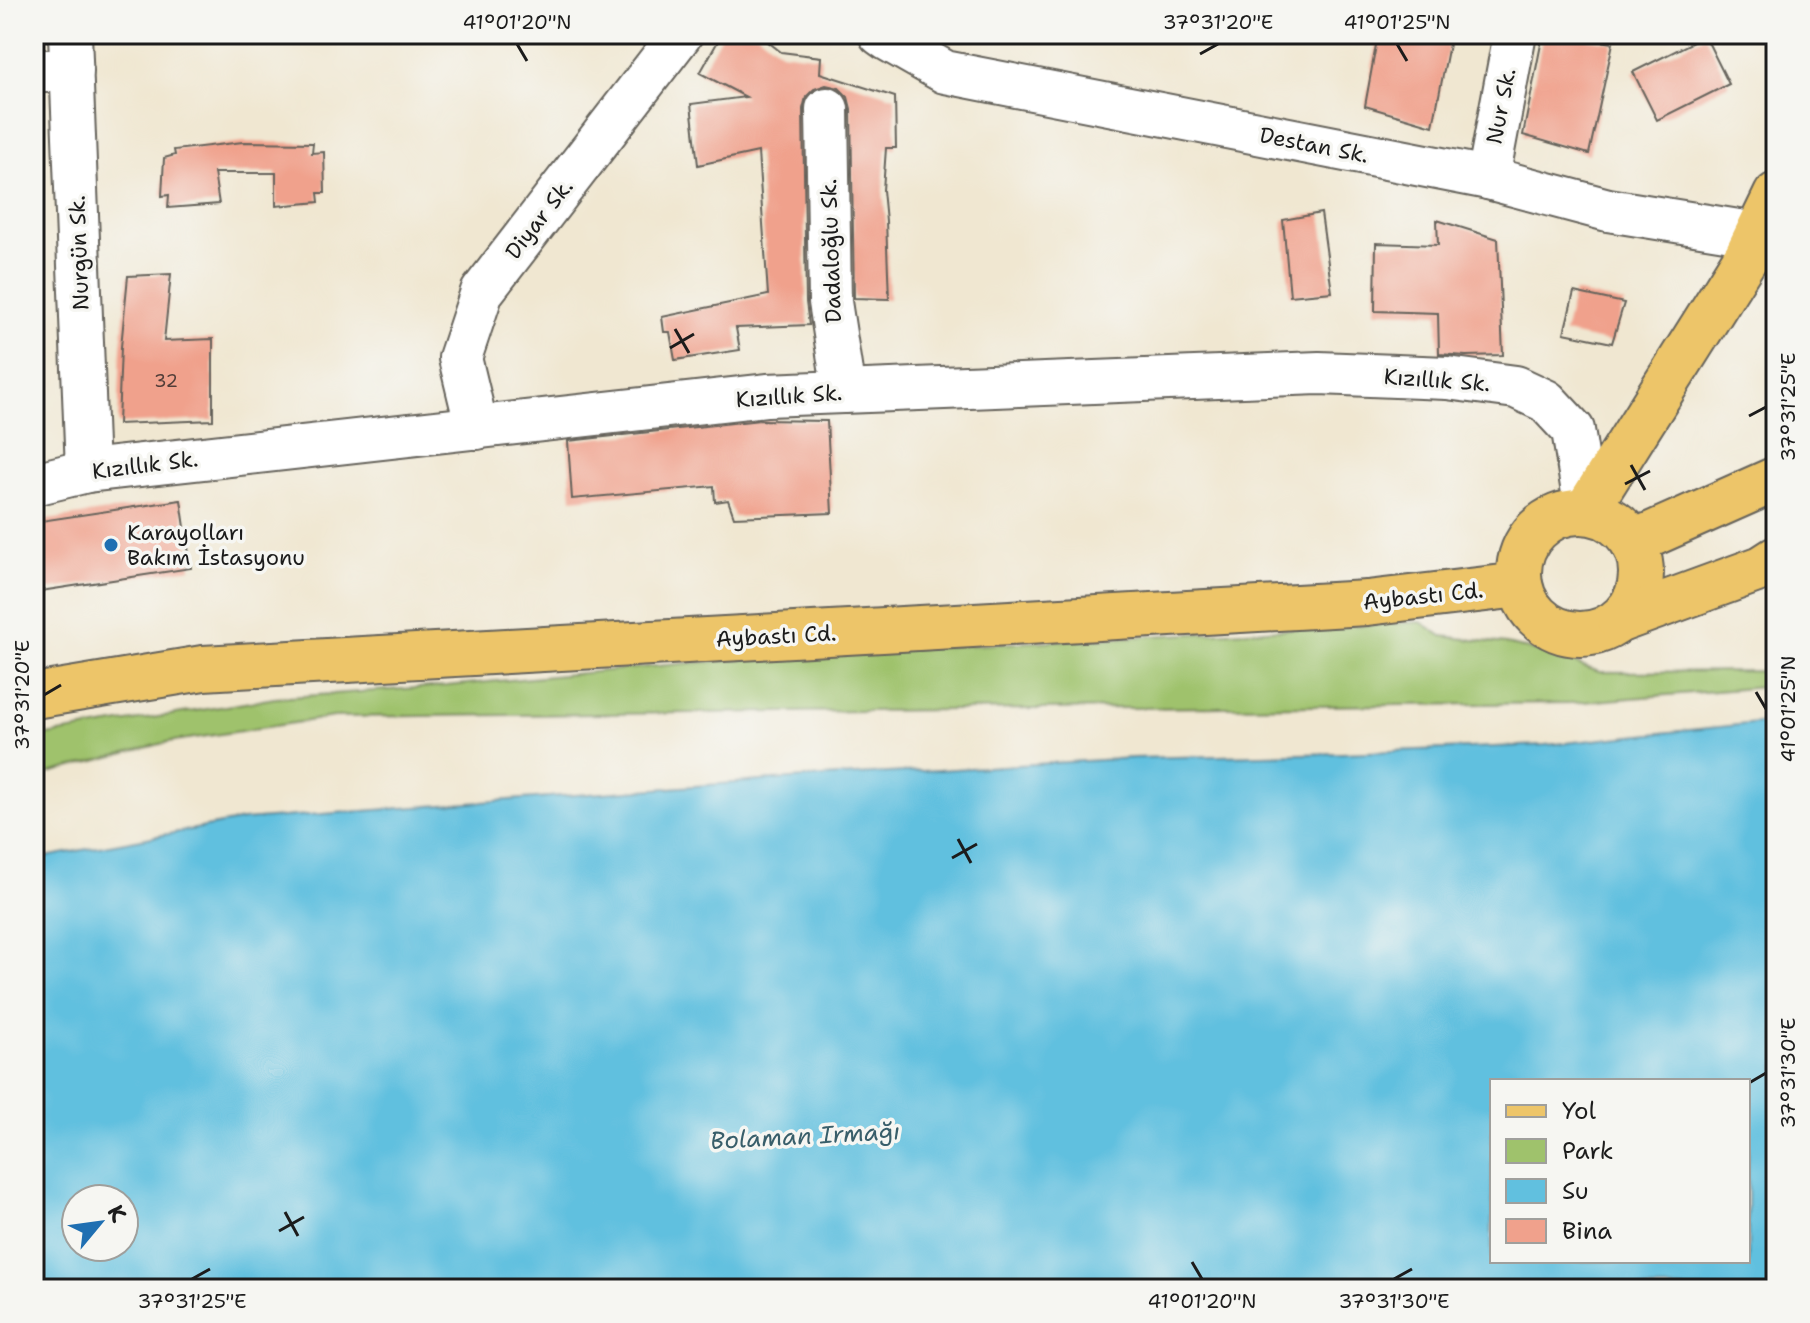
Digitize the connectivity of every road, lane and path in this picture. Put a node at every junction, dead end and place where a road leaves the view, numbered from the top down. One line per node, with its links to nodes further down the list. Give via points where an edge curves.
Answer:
1 (681, 34): 10 (street, Diyar Sk., via 482,292 460,358)
2 (880, 34): 6 (street, Destan Sk., via 945,72)
3 (1515, 34): 6 (street, Nur Sk.)
4 (59, 59): 11 (street, Nurgün Sk.)
5 (827, 109): 9 (street, Dadaloğlu Sk., via 830,302)
6 (1488, 178): 8 (street, Destan Sk., via 1608,210)
7 (1776, 195): 8 (main road)
8 (1757, 234): 14 (main road)
9 (844, 392): 10 (street, Kızıllık Sk., via 767,395); 14 (street, Kızıllık Sk., via 1319,373 1447,378 1516,387 1546,401 1573,430)
10 (477, 428): 11 (street, Kızıllık Sk.)
11 (87, 471): 13 (street, Kızıllık Sk.)
12 (1776, 479): 15 (main road)
13 (34, 484)
14 (1586, 511): 15 (main road, via 1604,515); 17 (main road, via 1567,512 1534,531 1523,547)
15 (1634, 542): 18 (main road, via 1641,584 1634,604)
16 (1776, 559): 18 (main road)
17 (1520, 585): 18 (main road, via 1527,605 1560,632 1602,631); 19 (main road, Aybastı Cd., via 1367,603 203,668)
18 (1620, 620)
19 (34, 696)

